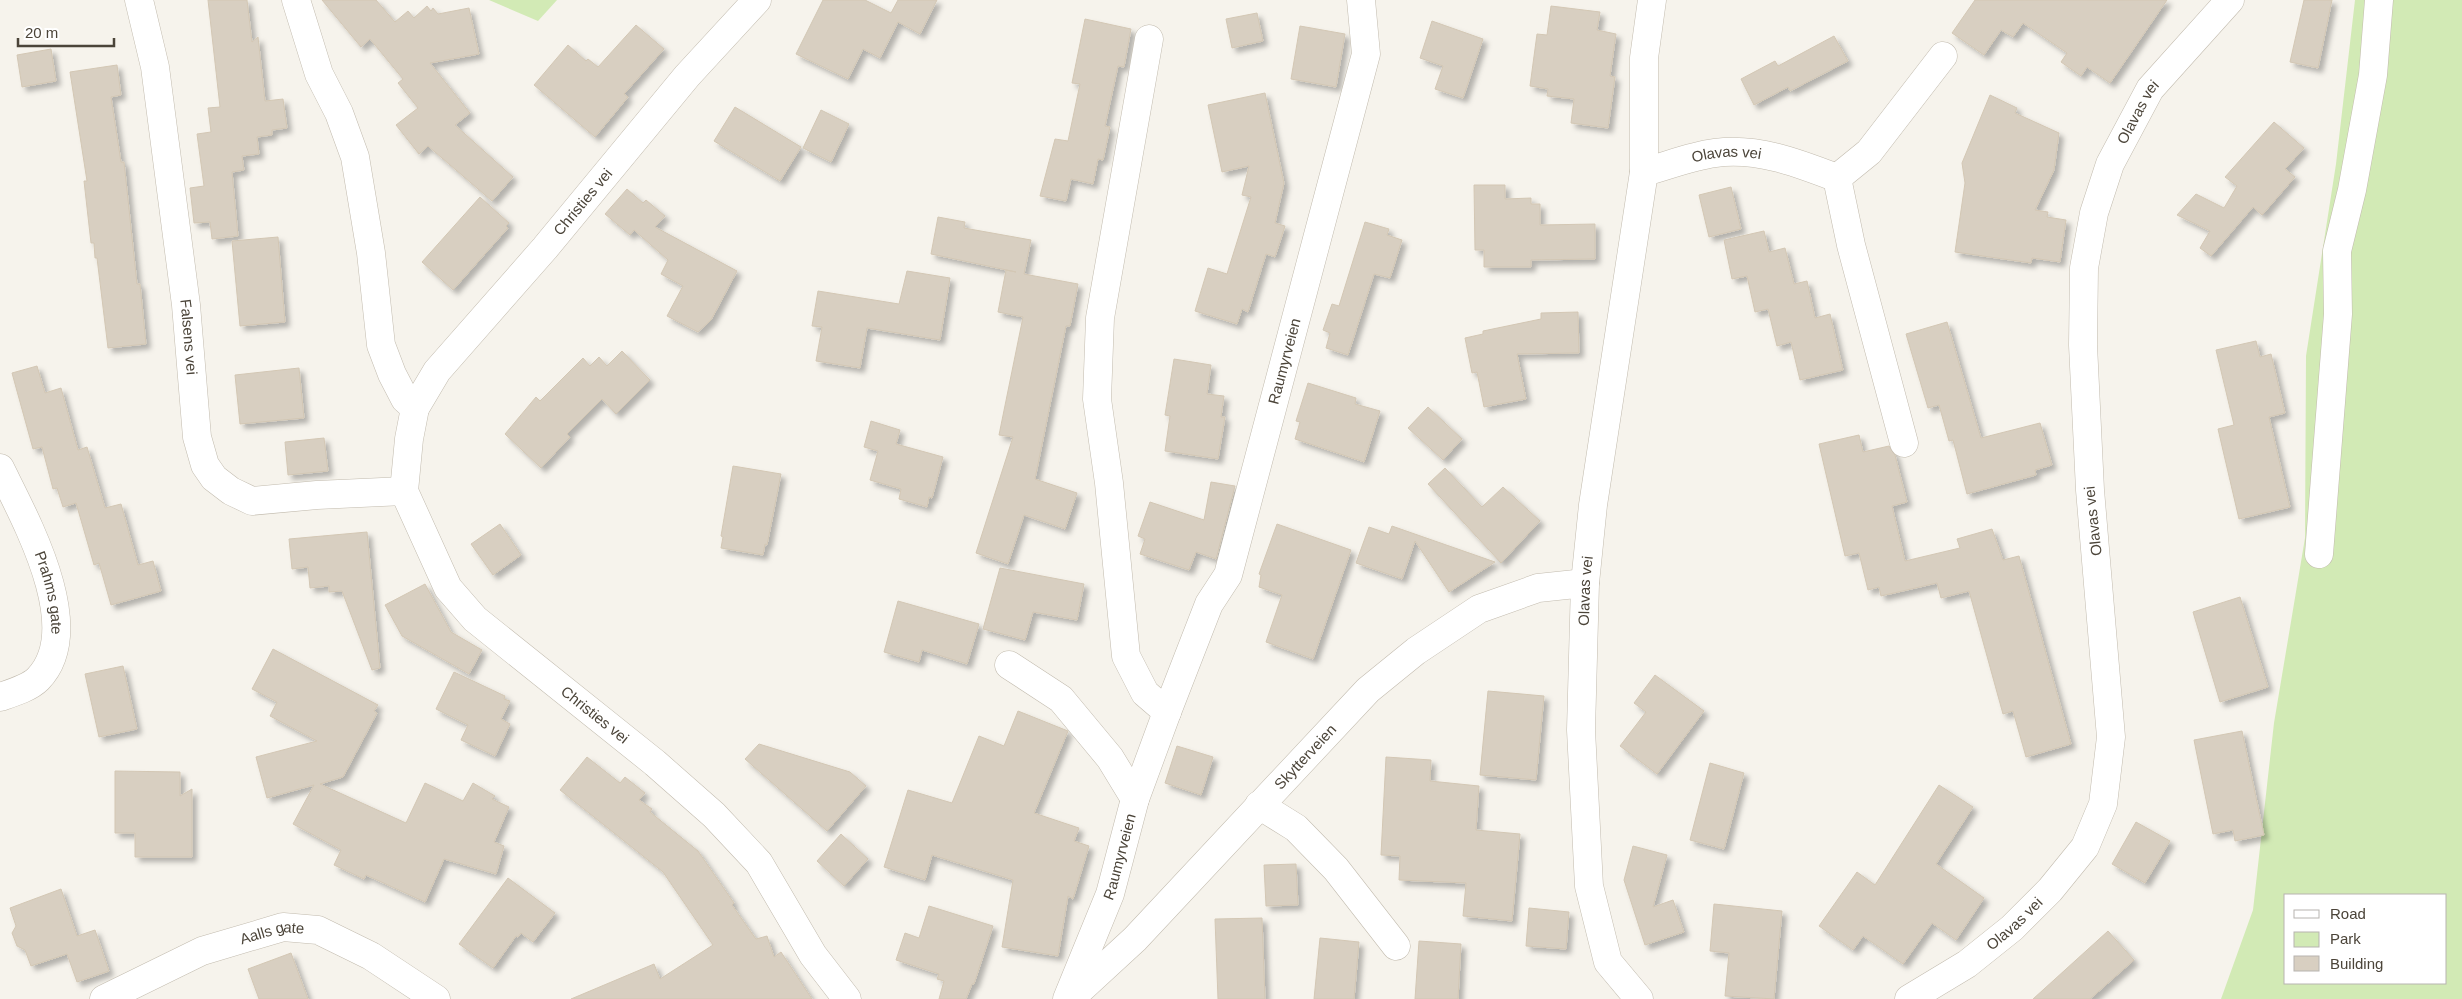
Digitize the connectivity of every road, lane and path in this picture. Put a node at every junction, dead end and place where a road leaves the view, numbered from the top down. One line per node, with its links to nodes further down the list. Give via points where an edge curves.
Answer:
1 (139, 0): 15 (street, Falsens vei, via 155,68 186,305 198,437 205,465 214,478 252,501)
2 (296, 0): 12 (street, via 319,74 339,113 355,157 371,252 381,345 405,399)
3 (757, 0): 12 (street, Christies vei, via 687,76 545,248 437,371)
4 (1361, 0): 20 (street, Raumyrveien, via 1366,54 1228,575 1209,604)
5 (1652, 0): 10 (street, Olavas vei, via 1644,58)
6 (2230, 0): 29 (street, Olavas vei, via 2150,89 2114,155 2094,212 2084,268 2083,345 2090,490 2111,737 2103,804 2085,847 2050,890 2018,922 1967,964)
7 (2379, 0): 16 (street, via 2373,75 2338,251 2338,314)
8 (1149, 39): 20 (street, via 1100,318 1097,399 1109,483 1126,656 1145,693)
9 (1943, 56): 11 (street, via 1869,152)
10 (1644, 172): 11 (street, Olavas vei, via 1714,153 1757,152); 17 (street, Olavas vei, via 1593,505)
11 (1837, 178): 13 (street, via 1851,245)
12 (416, 408): 15 (street, Christies vei)
13 (1904, 443)
14 (0, 468): 19 (street, Prahms gate, via 47,573 54,604 56,640 52,657 36,681)
15 (404, 491): 26 (street, Christies vei, via 448,588 474,619 714,815 759,863 813,955)
16 (2319, 554)
17 (1585, 583): 22 (street, Skytterveien, via 1538,588 1479,609 1416,651 1368,690); 28 (street, Olavas vei, via 1581,730 1589,886 1608,962)
18 (1009, 665): 21 (street, via 1061,699 1110,758)
19 (0, 697)
20 (1167, 712): 21 (street, Raumyrveien)
21 (1135, 799): 27 (street, Raumyrveien, via 1110,894)
22 (1259, 805): 23 (street, via 1296,828 1336,869); 27 (street, Skytterveien, via 1135,939)
23 (1396, 946)
24 (104, 999): 25 (street, Aalls gate, via 202,951 283,927 318,930 371,956)
25 (436, 999)
26 (847, 999)
27 (1069, 999)
28 (1639, 999)
29 (1909, 999)

